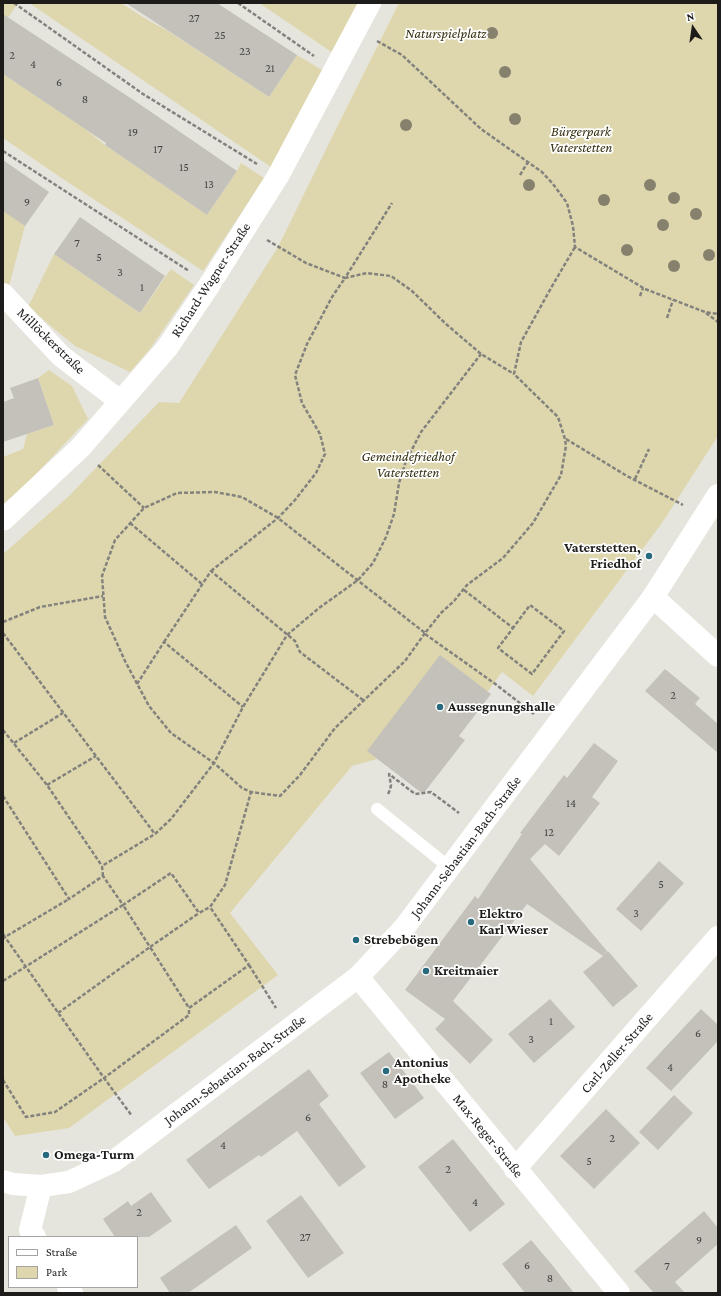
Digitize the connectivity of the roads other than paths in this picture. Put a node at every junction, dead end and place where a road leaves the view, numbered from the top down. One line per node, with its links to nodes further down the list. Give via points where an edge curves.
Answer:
1 (370, 3): 3 (street, Richard-Wagner-Straße, via 278,176 167,348)
2 (3, 294): 3 (street, Millöckerstraße, via 62,356)
3 (120, 402): 5 (street, Richard-Wagner-Straße, via 80,448)
4 (718, 495): 6 (street, Johann-Sebastian-Bach-Straße)
5 (3, 520)
6 (653, 597): 7 (street); 9 (street, Johann-Sebastian-Bach-Straße)
7 (718, 656)
8 (377, 809): 9 (lane)
9 (450, 868): 11 (street, Johann-Sebastian-Bach-Straße, via 404,928)
10 (718, 937): 12 (street, Carl-Zeller-Straße)
11 (358, 977): 12 (street, Max-Reger-Straße); 14 (street, Johann-Sebastian-Bach-Straße, via 114,1161 69,1182)
12 (515, 1169): 16 (street, Max-Reger-Straße)
13 (3, 1181): 14 (street, Johann-Sebastian-Bach-Straße)
14 (41, 1186): 15 (street, via 30,1230)
15 (33, 1236)
16 (619, 1293)

